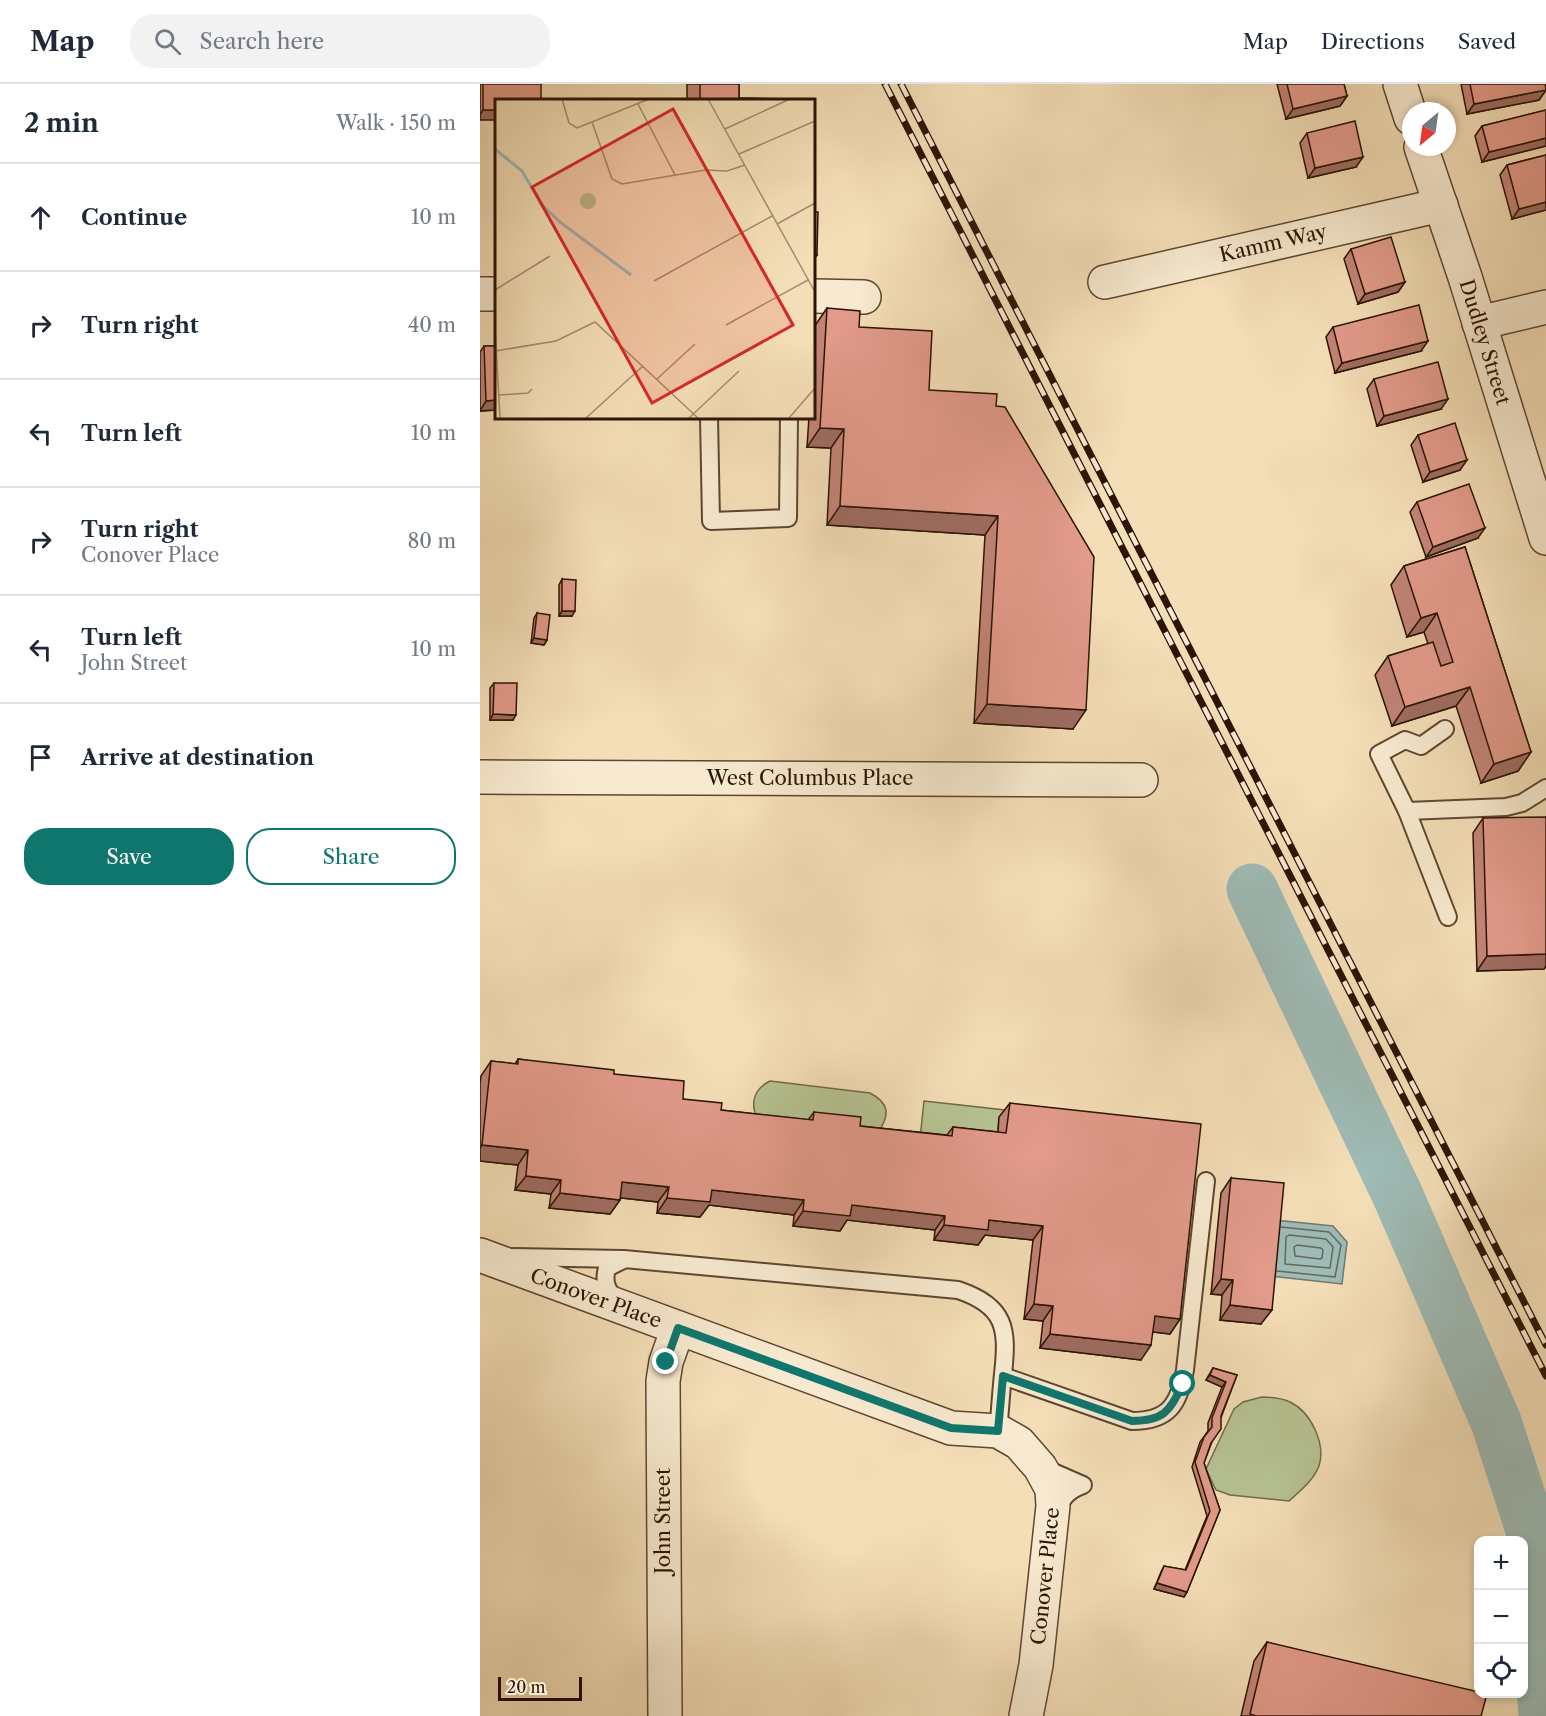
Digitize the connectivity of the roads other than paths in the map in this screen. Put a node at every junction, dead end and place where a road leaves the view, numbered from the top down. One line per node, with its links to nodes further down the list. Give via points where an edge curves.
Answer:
1 (1400, 84): 2 (street)
2 (1406, 102)
3 (1424, 156): 4 (street, Dudley Street)
4 (1441, 205): 5 (street, Kamm Way); 9 (street, Dudley Street)
5 (1105, 282)
6 (814, 296): 7 (street)
7 (864, 297)
8 (1546, 307): 9 (street)
9 (1479, 323): 12 (street, Dudley Street)
10 (709, 418): 11 (lane, via 711,520 788,518)
11 (789, 418)
12 (1546, 538)
13 (1445, 729): 17 (lane, via 1421,746 1406,740 1379,754)
14 (480, 777): 15 (street, West Columbus Place)
15 (1141, 780)
16 (1546, 788): 17 (lane, via 1522,803 1506,807)
17 (1407, 811): 18 (lane)
18 (1448, 917)
19 (1206, 1181): 24 (lane, via 1183,1384 1170,1409 1160,1418 1132,1421)
20 (481, 1256): 21 (lane); 22 (street, Conover Place)
21 (624, 1260): 22 (lane, via 607,1268 604,1278 609,1293); 24 (lane, via 958,1290 978,1297 995,1312 1005,1329)
22 (630, 1310): 23 (street, Conover Place)
23 (678, 1328): 25 (street, Conover Place, via 951,1428); 26 (street, John Street, via 663,1381)
24 (1003, 1376): 25 (lane)
25 (998, 1431): 27 (street, Conover Place, via 1019,1443 1040,1467 1052,1489 1036,1665)
26 (664, 1716)
27 (1026, 1716)

